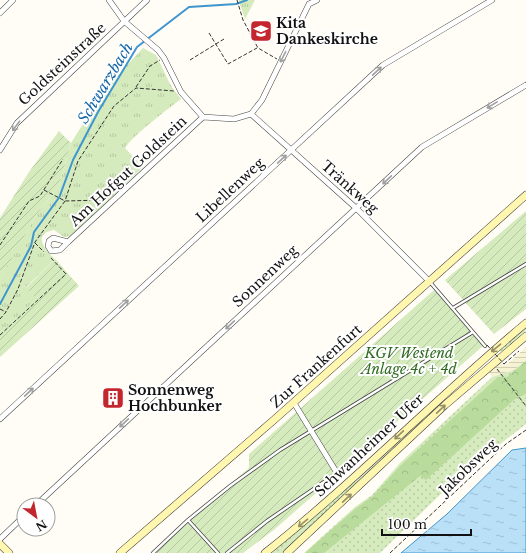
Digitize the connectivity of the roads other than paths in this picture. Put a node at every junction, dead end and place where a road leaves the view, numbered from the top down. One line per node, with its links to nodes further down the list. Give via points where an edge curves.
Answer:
1 (13, 0): 6 (street)
2 (109, 0): 7 (street)
3 (147, 0): 7 (street, Goldsteinstraße)
4 (316, 0): 9 (street, one-way to 9, via 309,4 262,100)
5 (492, 0): 12 (street, Libellenweg, one-way to 5, via 383,65)
6 (0, 12)
7 (124, 21): 10 (street, via 164,58 181,92); 11 (street, Goldsteinstraße, one-way to 11, via 17,123)
8 (526, 85): 14 (street, Sonnenweg, one-way to 14, via 422,147)
9 (251, 114): 10 (street, via 234,119); 12 (street, Tränkweg)
10 (203, 117): 15 (street, Am Hofgut Goldstein)
11 (0, 150)
12 (291, 150): 14 (street, Tränkweg); 24 (street, Libellenweg, one-way to 12)
13 (526, 195): 17 (main road, Zur Frankenfurt)
14 (356, 208): 17 (street, Tränkweg); 27 (street, Sonnenweg, one-way to 27)
15 (68, 242)
16 (526, 264): 18 (lane)
17 (429, 281): 18 (lane); 23 (main road, Zur Frankenfurt)
18 (453, 308): 20 (lane)
19 (526, 324): 37 (main road, Schwanheimer Ufer, one-way to 37, via 437,400 337,494)
20 (473, 332): 22 (lane); 25 (lane)
21 (526, 336): 38 (main road, Schwanheimer Ufer, one-way to 21, via 445,405)
22 (486, 345)
23 (294, 403): 25 (street); 33 (main road, Zur Frankenfurt)
24 (0, 419)
25 (311, 430): 26 (street); 28 (lane, via 230,486)
26 (338, 473): 36 (lane, via 273,516)
27 (45, 497)
28 (188, 520): 34 (lane); 35 (lane)
29 (16, 524): 30 (street)
30 (0, 539)
31 (0, 544): 32 (main road)
32 (9, 553)
33 (120, 553)
34 (153, 553)
35 (218, 553)
36 (227, 553)
37 (265, 553)
38 (287, 553)

